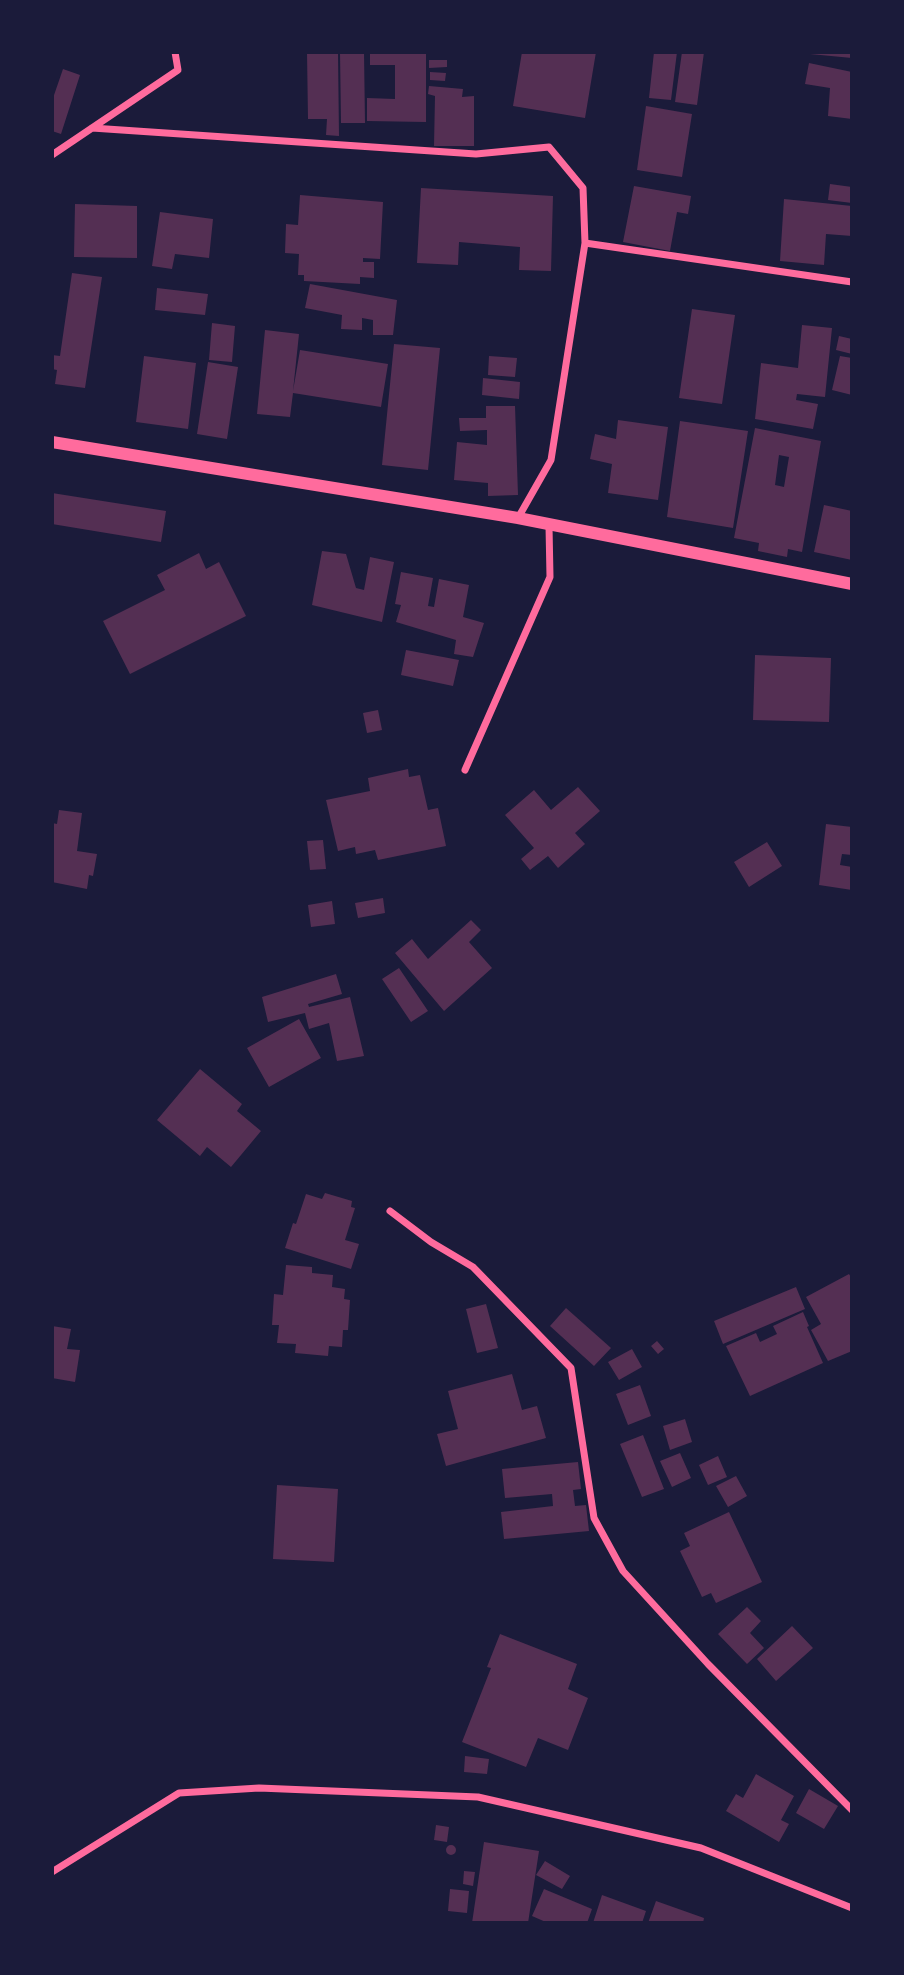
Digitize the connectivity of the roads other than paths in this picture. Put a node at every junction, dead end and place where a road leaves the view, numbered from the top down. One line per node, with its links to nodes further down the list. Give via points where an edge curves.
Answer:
1 (175, 52): 2 (street, via 178,70)
2 (92, 128): 3 (street); 4 (street, via 476,154 549,147 583,188)
3 (52, 155)
4 (585, 243): 5 (street); 7 (street, via 551,460)
5 (852, 282)
6 (52, 442): 7 (street)
7 (518, 518): 8 (street)
8 (549, 526): 9 (street); 10 (street, via 550,577)
9 (852, 584)
10 (465, 770)
11 (390, 1211): 12 (street, via 473,1267 571,1368 594,1518 623,1571)
12 (852, 1810)
13 (52, 1872): 14 (street, via 178,1793 259,1788 478,1797 701,1847)
14 (852, 1908)

